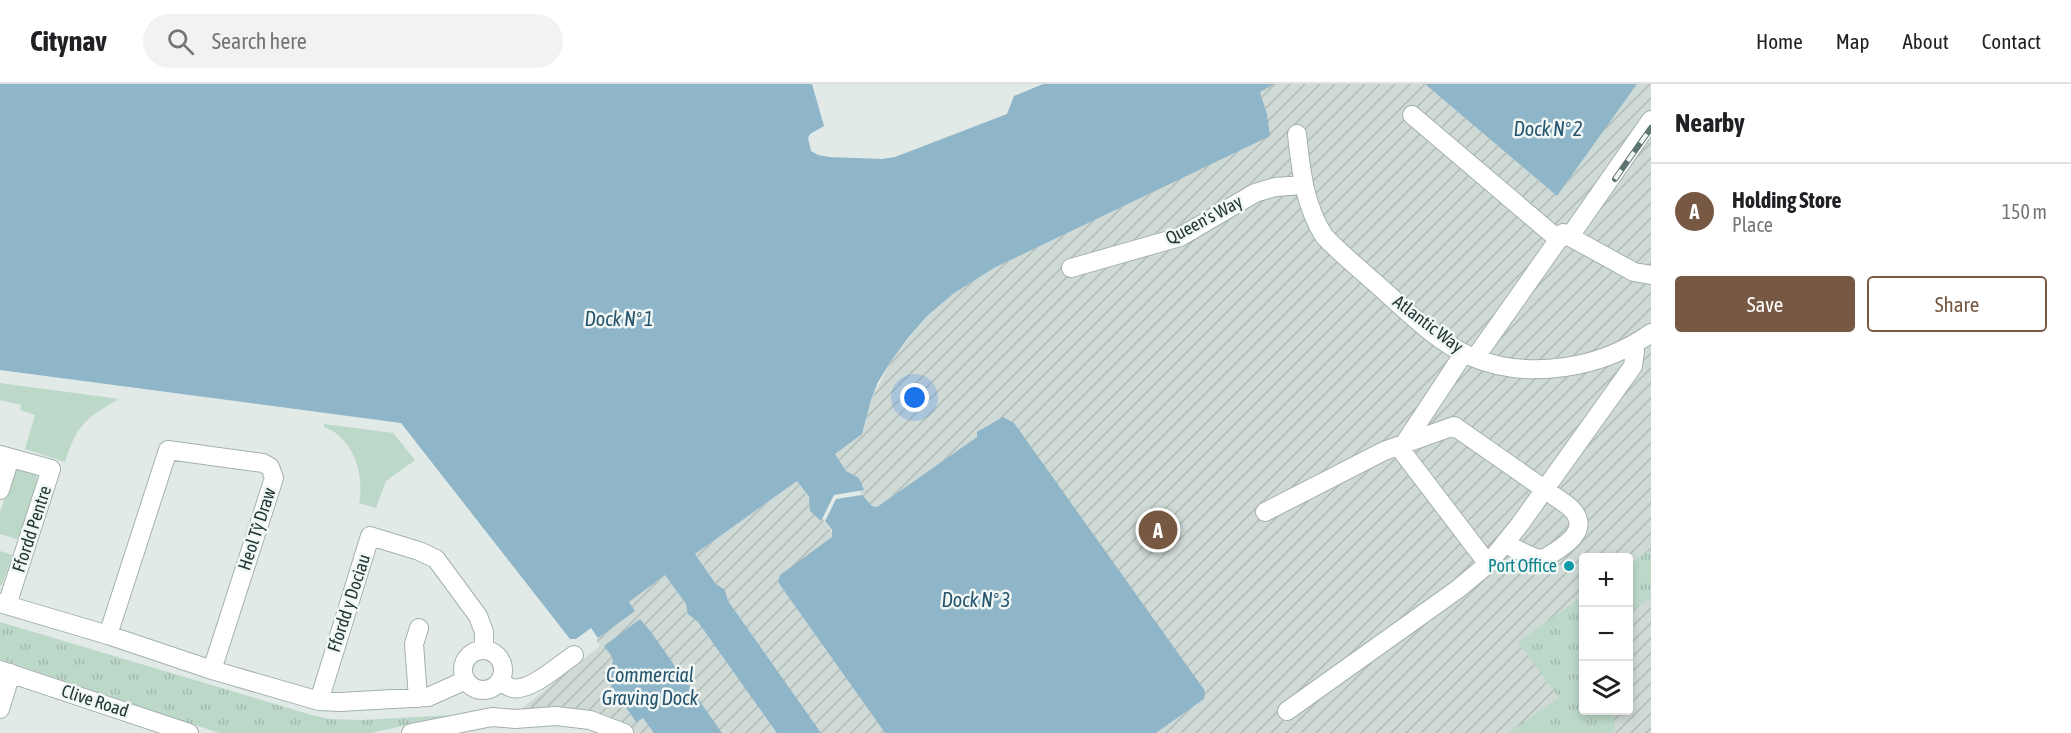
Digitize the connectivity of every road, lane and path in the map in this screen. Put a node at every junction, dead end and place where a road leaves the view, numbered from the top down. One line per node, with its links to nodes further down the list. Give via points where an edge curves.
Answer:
1 (1412, 115): 5 (street)
2 (1651, 120): 5 (street)
3 (1297, 134): 4 (street, Atlantic Way)
4 (1304, 185): 6 (street, Queen's Way, via 1265,189 1179,237); 10 (street, Atlantic Way, via 1313,217 1324,236 1425,327)
5 (1564, 238): 7 (street, via 1634,272); 10 (street)
6 (1071, 268)
7 (1651, 275)
8 (1651, 333): 9 (street, Atlantic Way)
9 (1633, 345): 10 (street, Atlantic Way, via 1602,358 1548,369 1504,365); 14 (street, via 1633,366)
10 (1469, 355): 11 (street)
11 (1401, 445): 14 (street, via 1454,426); 15 (street); 17 (street)
12 (5, 456): 13 (street); 18 (street, Ffordd Pentre, via 51,469)
13 (0, 490)
14 (1544, 490): 16 (street); 16 (street, via 1577,516 1579,528 1575,536 1543,559)
15 (1265, 513)
16 (1505, 544): 17 (street)
17 (1488, 564): 30 (street)
18 (4, 604): 20 (street)
19 (418, 628): 27 (street, via 414,644)
20 (108, 635): 23 (street); 23 (street, Heol Tŷ Draw, via 168,450 263,463 270,467 274,478)
21 (484, 650): 25 (street, via 472,653 464,662); 26 (street, via 500,661); 28 (street, Ffordd y Dociau, via 484,632 478,616 436,559 370,536)
22 (574, 655): 26 (street, via 530,685 508,687)
23 (212, 670): 28 (street)
24 (5, 672): 29 (street); 31 (street, Clive Road)
25 (466, 680): 26 (street, via 483,690); 27 (street)
26 (500, 680)
27 (418, 698): 28 (street)
28 (319, 701)
29 (0, 709)
30 (1287, 711)
31 (189, 733)
32 (411, 733): 33 (street, via 492,717 556,716 590,720)
33 (624, 733)

